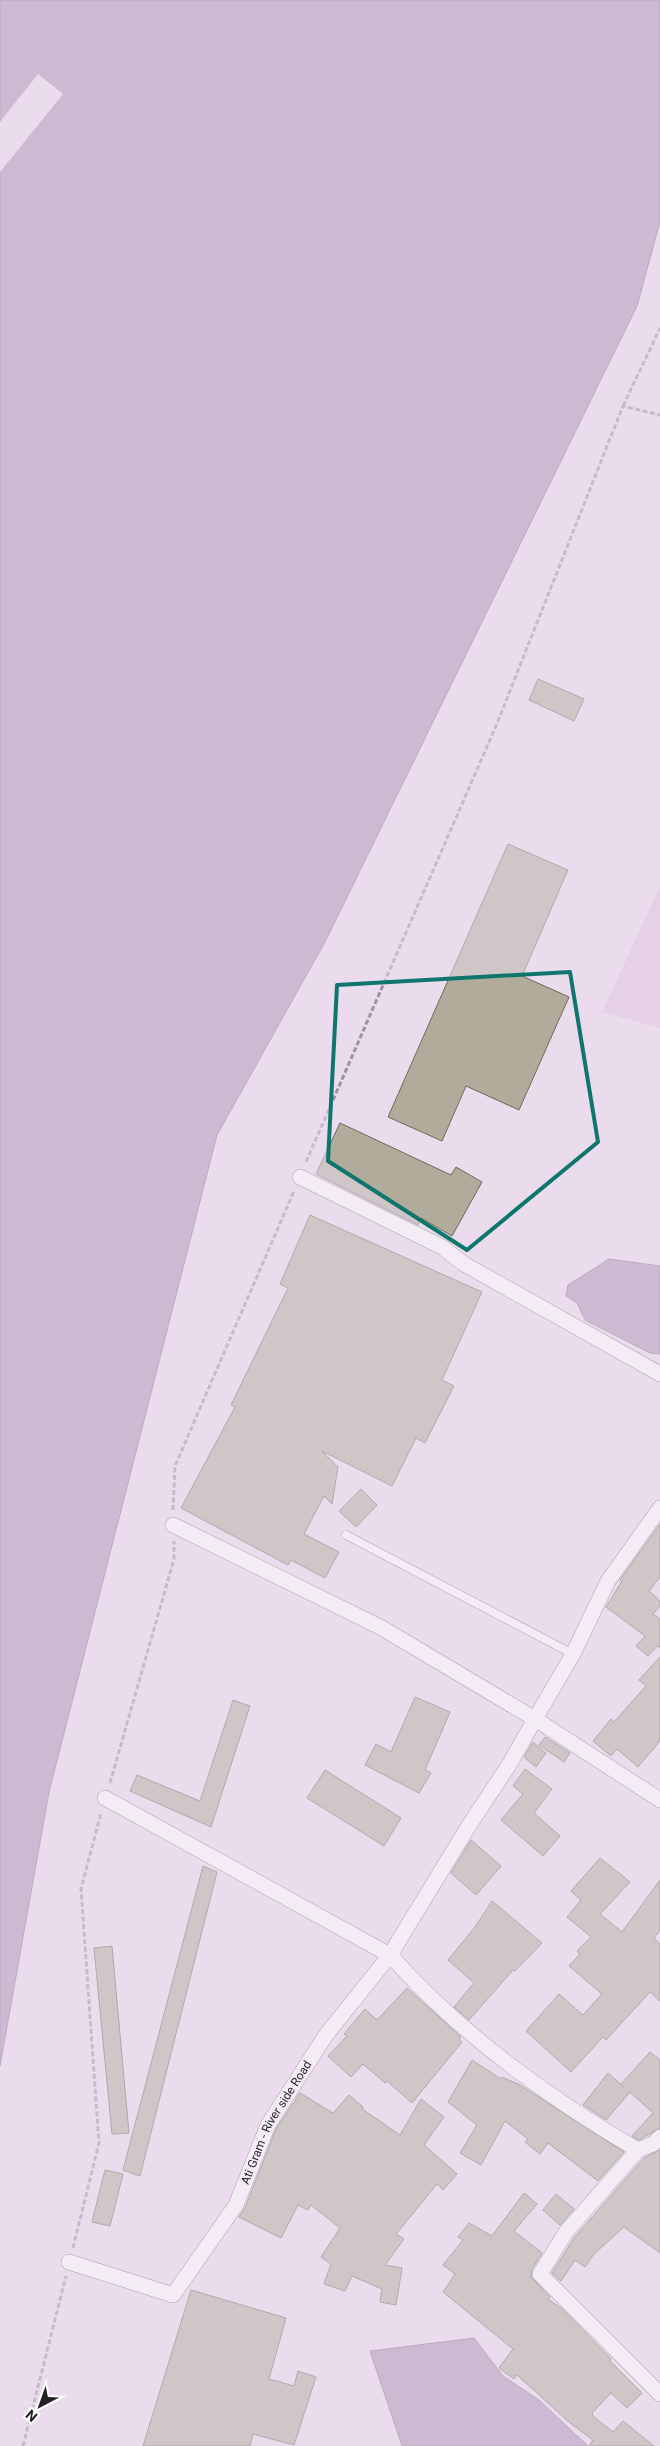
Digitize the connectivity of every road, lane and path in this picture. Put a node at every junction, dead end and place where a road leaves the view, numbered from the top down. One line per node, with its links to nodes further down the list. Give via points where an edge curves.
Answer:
1 (0, 109): 2 (path)
2 (6, 114)
3 (660, 328): 4 (path)
4 (623, 406): 5 (path); 6 (path, via 496,726)
5 (660, 415)
6 (300, 1177): 7 (street, via 442,1247 464,1264); 9 (path, via 175,1466)
7 (660, 1374)
8 (660, 1508): 11 (street, Ati Gram - River side Road, via 608,1581)
9 (173, 1524): 12 (street, via 382,1628); 13 (path, via 174,1559)
10 (346, 1535): 11 (lane)
11 (573, 1654): 12 (street, Ati Gram - River side Road)
12 (535, 1719): 14 (street); 15 (street, Ati Gram - River side Road)
13 (105, 1798): 15 (street); 18 (path, via 82,1888 99,2143)
14 (660, 1800)
15 (390, 1955): 17 (street, via 425,1994 475,2039 586,2119); 18 (street, Ati Gram - River side Road, via 326,2035 268,2125 236,2205 173,2295)
16 (660, 2137): 17 (street)
17 (638, 2150): 19 (street, via 566,2232 540,2274)
18 (70, 2262): 20 (path)
19 (660, 2394)
20 (23, 2446)

